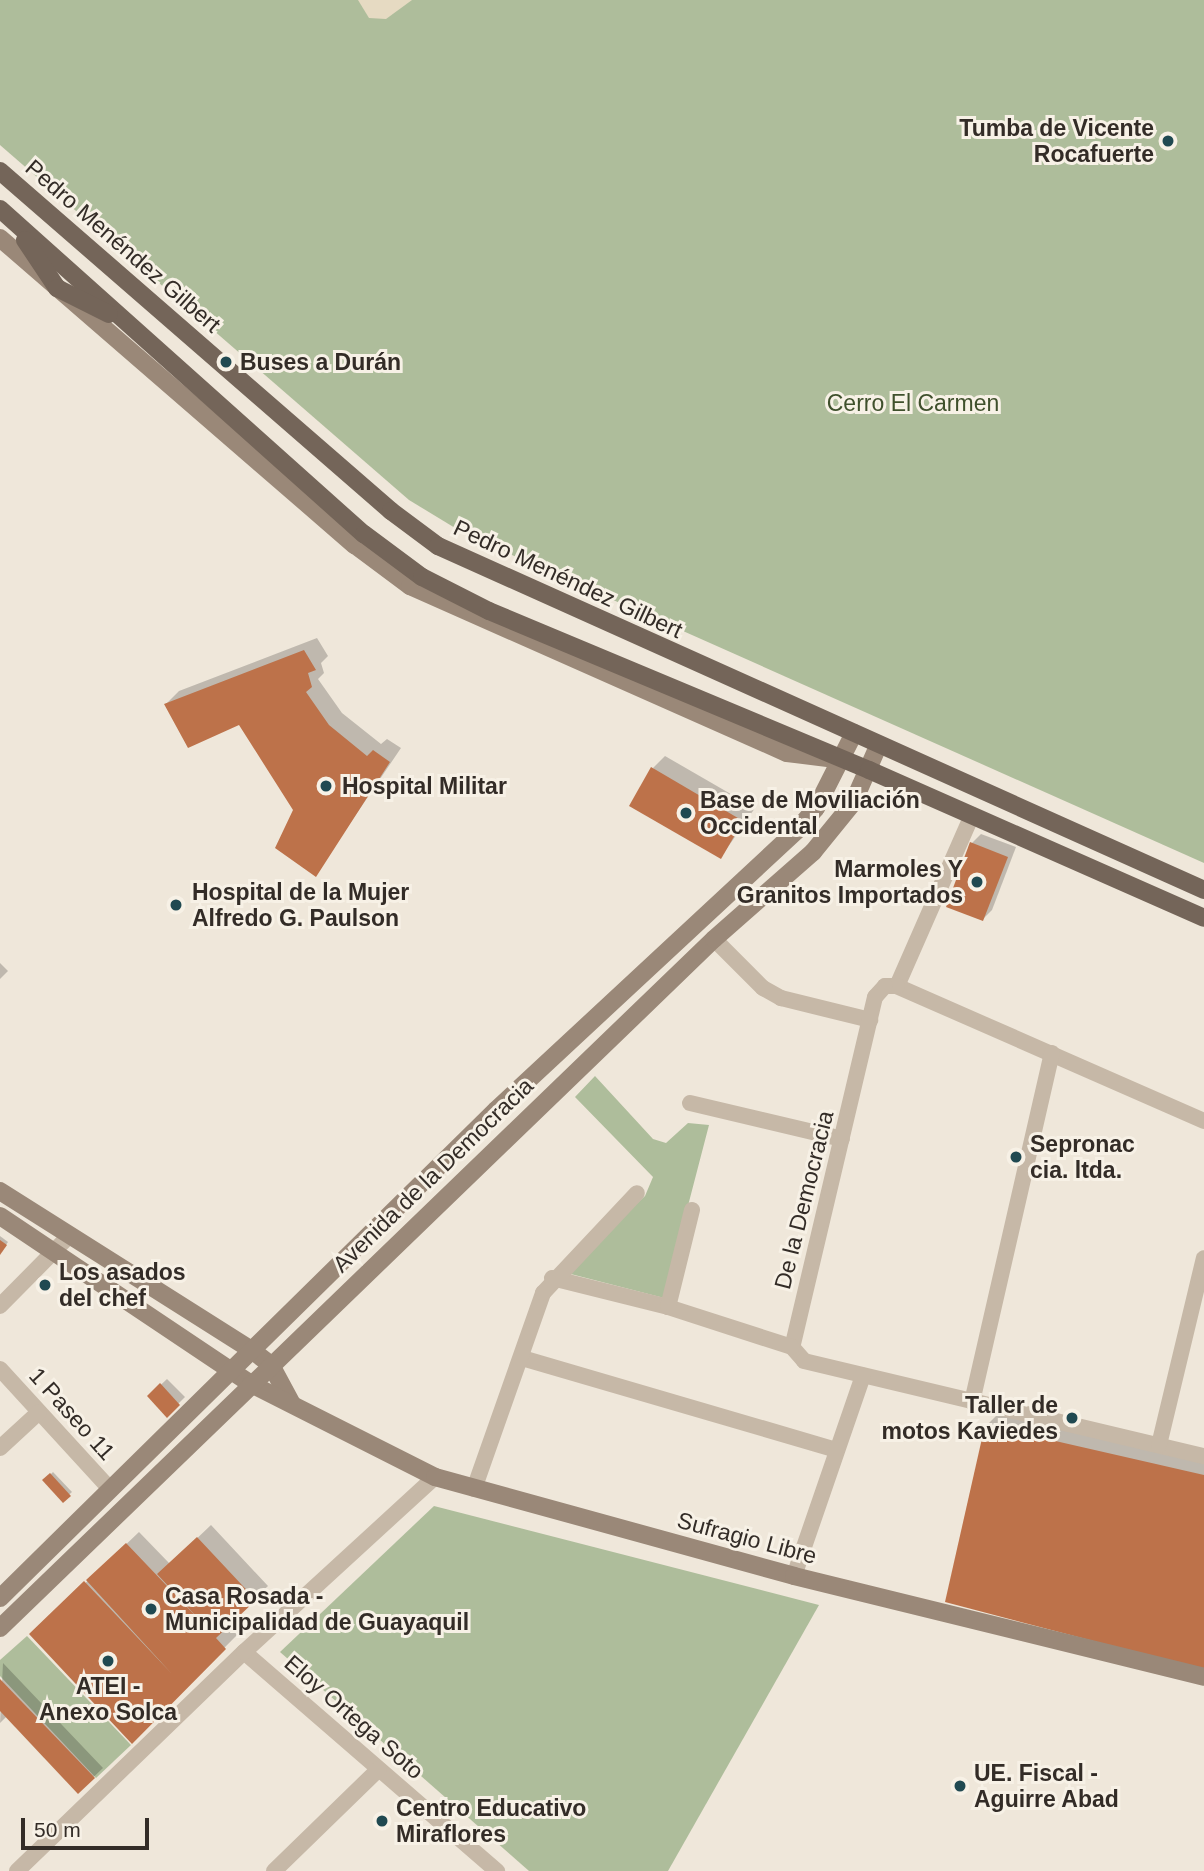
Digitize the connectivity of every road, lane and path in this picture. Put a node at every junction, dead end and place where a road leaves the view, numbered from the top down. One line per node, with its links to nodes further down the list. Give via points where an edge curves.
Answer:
1 (4, 174): 8 (main road, Pedro Menéndez Gilbert, via 438,546)
2 (6, 214): 4 (main road); 5 (main road)
3 (0, 238): 4 (street)
4 (57, 288): 5 (main road); 7 (street)
5 (128, 323): 6 (main road)
6 (364, 534): 7 (main road); 10 (main road, via 422,577 465,599)
7 (396, 576): 10 (street, via 447,606 787,753)
8 (854, 733): 9 (main road, Pedro Menéndez Gilbert); 10 (street, Avenida de la Democracia)
9 (879, 744): 11 (street, Avenida de la Democracia); 13 (main road, Pedro Menéndez Gilbert)
10 (843, 760): 11 (main road); 33 (street, Avenida de la Democracia, via 816,808 796,831 496,1110)
11 (869, 770): 12 (main road); 15 (street, Avenida de la Democracia, via 835,828)
12 (972, 815): 14 (main road); 16 (street)
13 (1204, 890)
14 (1204, 918)
15 (714, 939): 17 (street, via 764,988 781,998); 35 (street, Avenida de la Democracia)
16 (897, 986): 17 (street, De la Democracia, via 885,986 878,992); 18 (street)
17 (870, 1020): 21 (street, De la Democracia)
18 (1052, 1053): 20 (street); 40 (street)
19 (690, 1103): 21 (street)
20 (1204, 1121)
21 (842, 1139): 32 (street, De la Democracia)
22 (0, 1191): 26 (street)
23 (637, 1193): 29 (street)
24 (692, 1210): 31 (street)
25 (0, 1216): 27 (street, Sufragio Libre)
26 (68, 1237): 27 (street); 33 (street)
27 (55, 1253): 30 (street); 37 (street, Sufragio Libre)
28 (1204, 1258): 43 (street)
29 (552, 1278): 31 (street); 34 (street, via 542,1293)
30 (0, 1306)
31 (668, 1307): 32 (street)
32 (792, 1347): 38 (street, via 804,1361)
33 (253, 1351): 35 (street); 37 (street, Avenida de la Democracia)
34 (522, 1358): 45 (street); 48 (street)
35 (271, 1364): 39 (street, Avenida de la Democracia); 41 (street)
36 (0, 1369): 42 (street, 1 Paseo 11)
37 (234, 1371): 39 (street, Sufragio Libre); 49 (street)
38 (863, 1376): 40 (street); 45 (street)
39 (251, 1384): 41 (street, Sufragio Libre); 52 (street, Avenida de la Democracia)
40 (972, 1402): 43 (street)
41 (292, 1404): 47 (street, Sufragio Libre)
42 (39, 1412): 44 (street); 49 (street, 1 Paseo 11)
43 (1159, 1445): 46 (street)
44 (0, 1448)
45 (837, 1450): 50 (street)
46 (1204, 1456)
47 (435, 1477): 48 (street, Sufragio Libre); 53 (street)
48 (474, 1489): 50 (street, Sufragio Libre)
49 (111, 1490): 51 (street)
50 (794, 1576): 54 (street, Sufragio Libre)
51 (0, 1598)
52 (0, 1628)
53 (244, 1652): 55 (street, Eloy Ortega Soto); 56 (street)
54 (1204, 1677)
55 (379, 1769): 57 (street); 58 (street, Eloy Ortega Soto)
56 (17, 1871)
57 (274, 1871)
58 (497, 1871)

